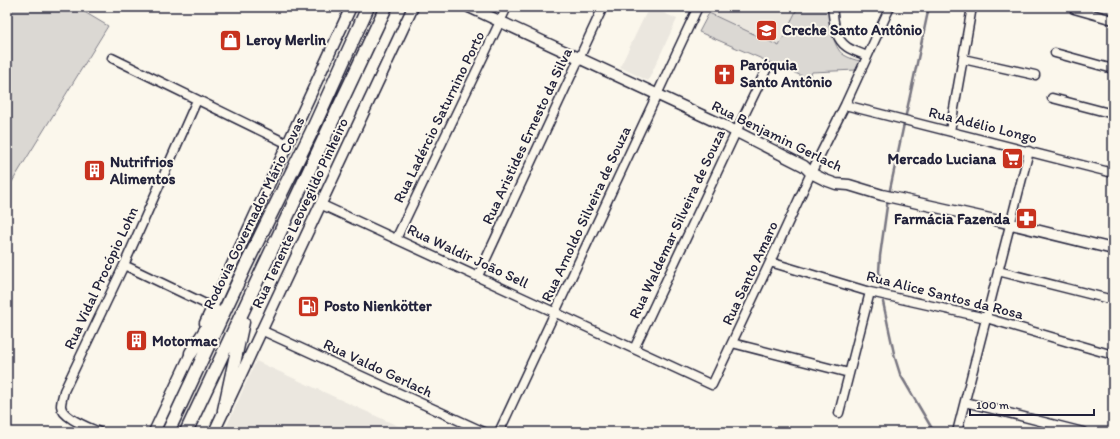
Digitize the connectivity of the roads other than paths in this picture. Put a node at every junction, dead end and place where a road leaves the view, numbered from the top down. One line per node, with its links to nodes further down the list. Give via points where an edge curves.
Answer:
1 (351, 7): 30 (main road)
2 (368, 7): 40 (highway, Rodovia Governador Mário Covas, via 310,135)
3 (386, 7): 45 (highway, Rodovia Governador Mário Covas)
4 (413, 7): 34 (main road, Rua Tenente Leovegildo Pinheiro)
5 (469, 7): 14 (main road, Rua Benjamin Gerlach)
6 (507, 7): 14 (street, Rua Ladércio Saturnino Porto)
7 (603, 7): 18 (street, Rua Aristides Ernesto da Silva)
8 (698, 7): 23 (street, Rua Arnoldo Silveira de Souza)
9 (832, 7): 16 (street, via 837,36 848,48)
10 (890, 7): 16 (street, Rua Santo Amaro)
11 (972, 7): 19 (street)
12 (1074, 9): 13 (street)
13 (1113, 20)
14 (500, 22): 18 (main road, Rua Benjamin Gerlach); 36 (street, Rua Ladércio Saturnino Porto)
15 (1055, 53): 21 (street)
16 (867, 56): 26 (street, Rua Santo Amaro)
17 (112, 58): 25 (street)
18 (579, 58): 23 (main road, Rua Benjamin Gerlach); 42 (street, Rua Aristides Ernesto da Silva)
19 (963, 59): 22 (street); 28 (street)
20 (767, 68): 29 (street, Rua Waldemar Silveira de Souza)
21 (1113, 69)
22 (1035, 75)
23 (657, 95): 29 (main road, Rua Benjamin Gerlach); 47 (street, Rua Arnoldo Silveira de Souza)
24 (1052, 98): 27 (street)
25 (197, 100): 30 (street); 39 (street, Rua Vidal Procópio Lohn)
26 (845, 105): 28 (street, Rua Adélio Longo); 32 (street, Rua Santo Amaro)
27 (1113, 114)
28 (950, 131): 31 (street, Rua Adélio Longo)
29 (736, 132): 32 (main road, Rua Benjamin Gerlach, via 804,166); 51 (street, Rua Waldemar Silveira de Souza)
30 (288, 144): 46 (main road)
31 (1029, 151): 33 (street, Rua Adélio Longo); 35 (street)
32 (811, 173): 35 (main road, Rua Benjamin Gerlach, via 836,184); 38 (street, Rua Santo Amaro)
33 (1113, 173)
34 (320, 204): 36 (street, Rua Waldir João Sell); 49 (main road, Rua Tenente Leovegildo Pinheiro)
35 (1010, 223): 37 (main road, Rua Benjamin Gerlach); 41 (street)
36 (396, 239): 42 (street, Rua Waldir João Sell)
37 (1113, 249)
38 (770, 262): 43 (street, Rua Alice Santos da Rosa); 50 (street, Rua Santo Amaro)
39 (124, 265): 46 (street); 59 (street, Rua Vidal Procópio Lohn, via 62,399 61,407 69,418)
40 (245, 267): 52 (highway); 61 (highway, Rodovia Governador Mário Covas)
41 (998, 271): 44 (street); 48 (street)
42 (478, 276): 47 (street, Rua Waldir João Sell)
43 (870, 292): 48 (street, Rua Alice Santos da Rosa); 54 (street)
44 (1113, 300)
45 (246, 305): 57 (highway); 62 (highway, Rodovia Governador Mário Covas)
46 (212, 307): 52 (main road)
47 (556, 312): 51 (street, Rua Waldir João Sell); 65 (street, Rua Arnoldo Silveira de Souza)
48 (986, 318): 53 (street, Rua Alice Santos da Rosa); 56 (street)
49 (261, 330): 57 (main road, Rua Tenente Leovegildo Pinheiro); 64 (street, Rua Valdo Gerlach)
50 (732, 342): 54 (street); 55 (street, Rua Santo Amaro)
51 (634, 349): 55 (street, Rua Waldir João Sell)
52 (191, 353): 60 (main road)
53 (1113, 355)
54 (849, 373): 58 (street)
55 (712, 385)
56 (965, 402): 66 (street); 67 (street)
57 (224, 410): 63 (main road, Rua Tenente Leovegildo Pinheiro)
58 (839, 414)
59 (98, 432)
60 (154, 432)
61 (168, 432)
62 (186, 432)
63 (214, 432)
64 (484, 432)
65 (500, 432)
66 (957, 432)
67 (1082, 432)

